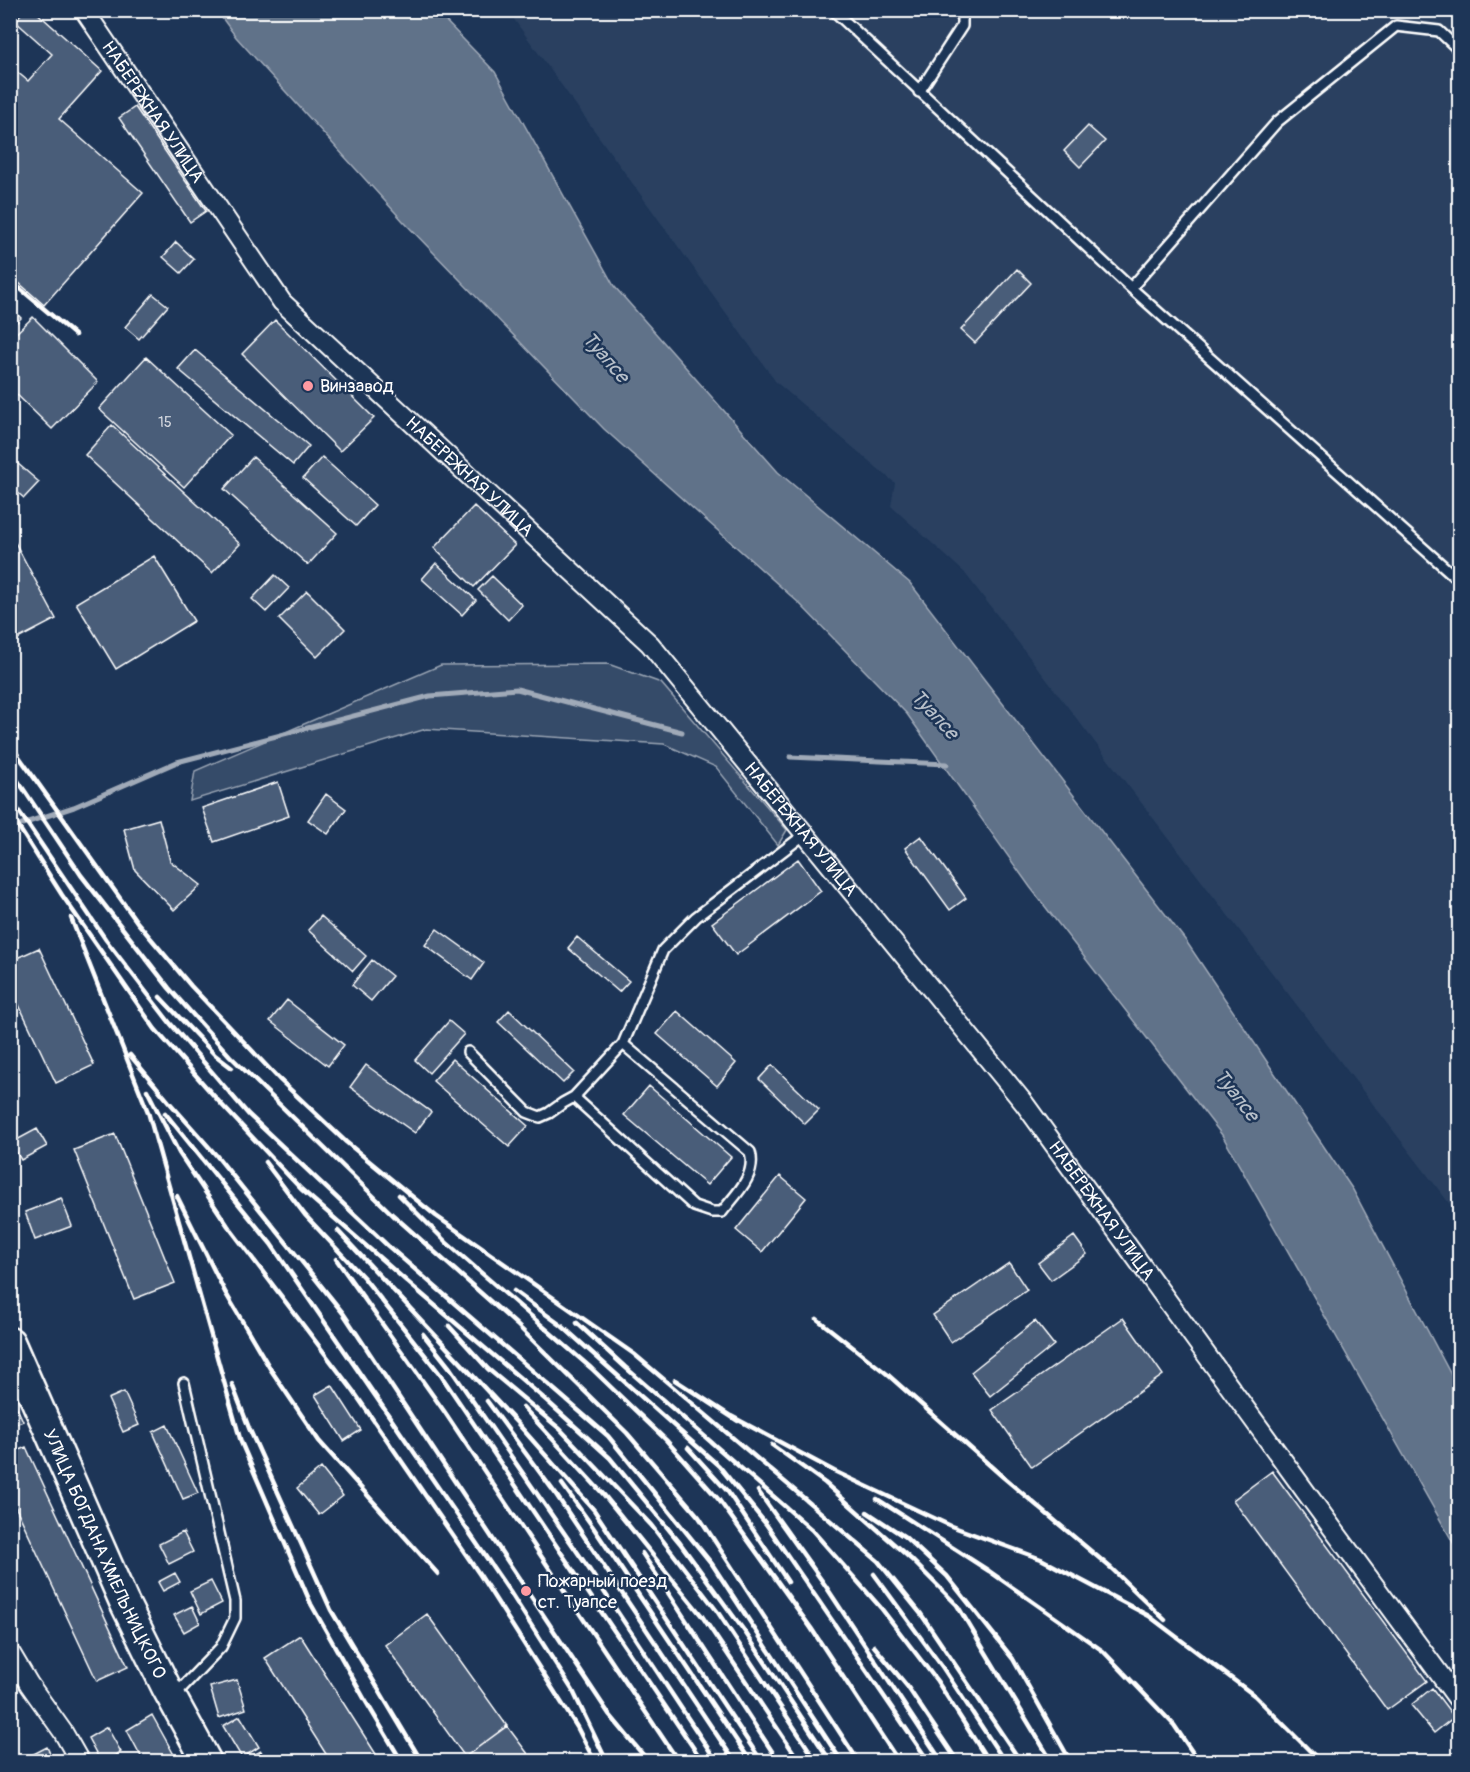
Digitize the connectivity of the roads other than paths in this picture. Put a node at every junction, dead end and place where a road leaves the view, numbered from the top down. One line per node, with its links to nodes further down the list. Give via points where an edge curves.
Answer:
1 (84, 10): 8 (street, НАБЕРЕЖНАЯ УЛИЦА, via 282,302 651,644)
2 (833, 10): 5 (lane)
3 (962, 10): 5 (lane, via 962,26)
4 (1460, 51): 6 (lane, via 1439,31 1396,26 1277,122)
5 (920, 92): 6 (lane)
6 (1131, 288): 7 (lane)
7 (1460, 581)
8 (805, 834): 9 (lane, via 696,917 663,950); 16 (street, НАБЕРЕЖНАЯ УЛИЦА, via 1024,1103)
9 (623, 1044): 11 (lane); 11 (lane, via 750,1152 748,1178 722,1212 694,1206)
10 (468, 1052): 11 (lane, via 527,1112 540,1117)
11 (574, 1097)
12 (10, 1342): 15 (main road, УЛИЦА БОГДАНА ХМЕЛЬНИЦКОГО, via 124,1602)
13 (184, 1383): 15 (lane, via 235,1601 235,1618 221,1647)
14 (10, 1652): 17 (street)
15 (172, 1697): 18 (main road, УЛИЦА БОГДАНА ХМЕЛЬНИЦКОГО)
16 (1460, 1702)
17 (80, 1761)
18 (207, 1761)

